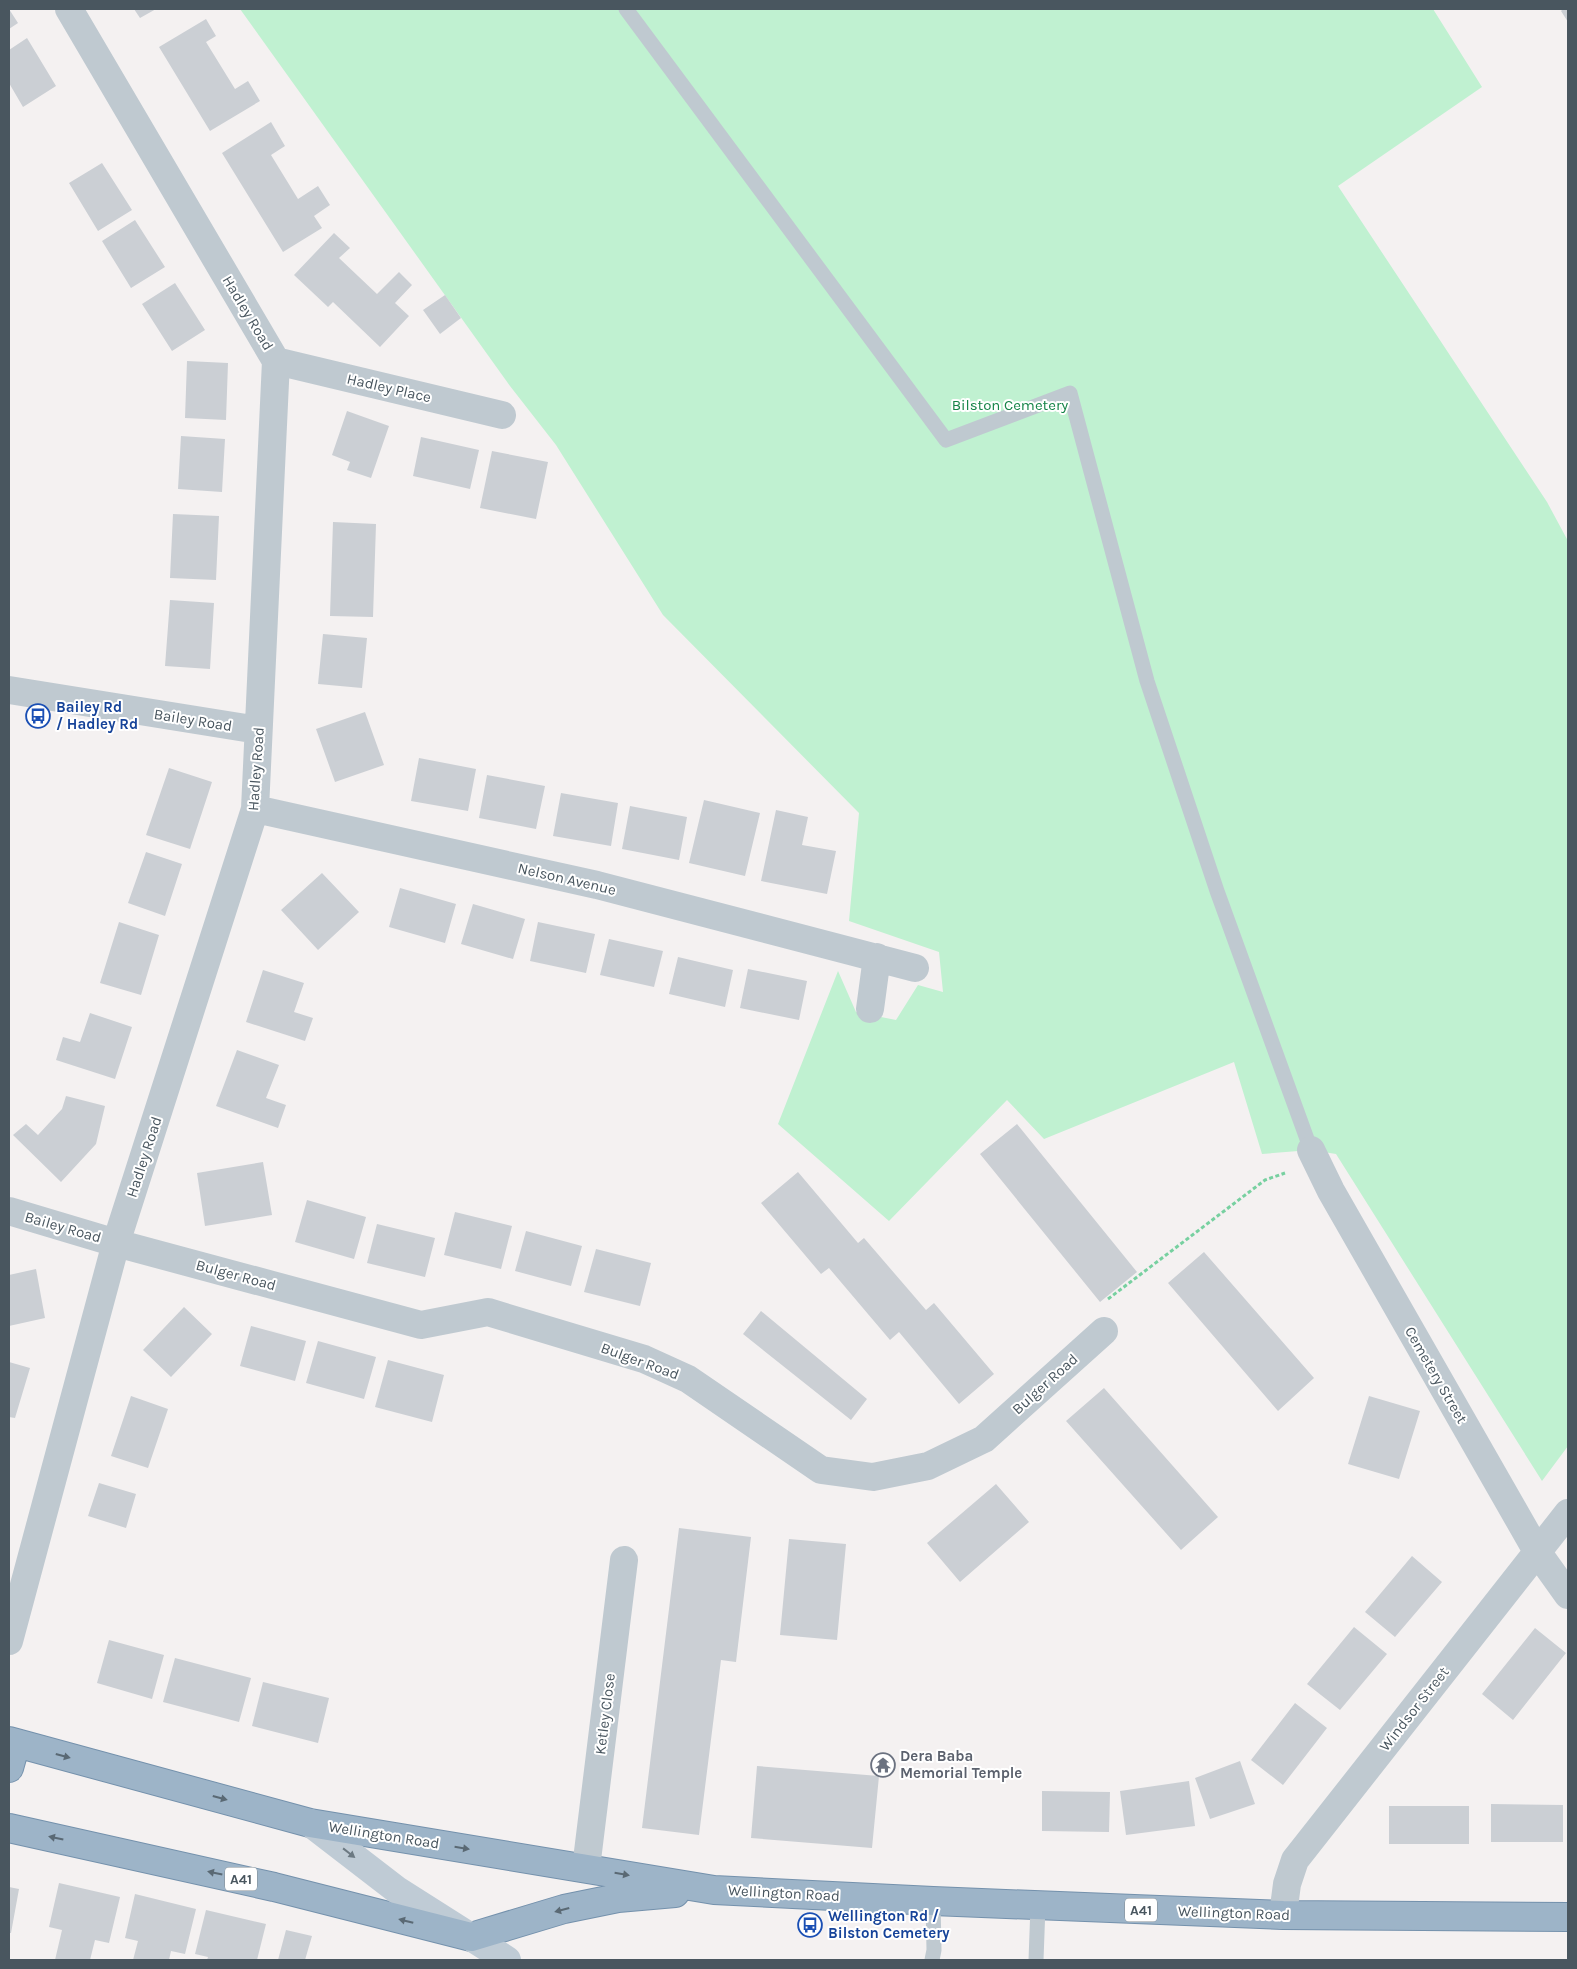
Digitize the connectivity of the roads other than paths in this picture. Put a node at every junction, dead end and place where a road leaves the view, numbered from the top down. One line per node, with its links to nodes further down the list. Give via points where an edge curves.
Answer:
1 (69, 9): 3 (street, Hadley Road)
2 (626, 9): 11 (lane, via 946,440 1070,393 1147,681 1217,891)
3 (276, 361): 4 (street, Hadley Place); 6 (street, Hadley Road)
4 (502, 415)
5 (9, 690): 6 (street, Bailey Road)
6 (258, 730): 7 (street, Hadley Road)
7 (256, 809): 8 (street, Nelson Avenue, via 597,885); 13 (street, Hadley Road)
8 (877, 957): 9 (street, Nelson Avenue); 10 (street)
9 (915, 968)
10 (870, 1009)
11 (1314, 1156): 16 (street, Cemetery Street)
12 (9, 1212): 13 (street, Bailey Road)
13 (116, 1243): 14 (street, Bulger Road, via 421,1325 488,1312 644,1359 688,1379 821,1470 874,1477 928,1466 984,1439); 19 (street, Hadley Road)
14 (1104, 1331)
15 (1568, 1514): 16 (street, Windsor Street)
16 (1538, 1553): 18 (street, Cemetery Street); 27 (street, Windsor Street, via 1295,1860 1287,1884)
17 (624, 1560): 23 (street, Ketley Close)
18 (1568, 1596)
19 (9, 1641)
20 (11, 1751): 21 (highway, Wellington Road / A41, one-way to 21)
21 (310, 1823): 23 (highway, Wellington Road / A41, one-way to 23); 29 (main road, one-way to 29, via 397,1890)
22 (9, 1828): 29 (highway, A41, one-way to 22, via 274,1886)
23 (586, 1868): 24 (highway, Wellington Road / A41, one-way to 24)
24 (714, 1890): 25 (highway, Wellington Road / A41); 29 (highway, A41, one-way to 29, via 618,1898 564,1909)
25 (932, 1901): 26 (highway, Wellington Road / A41); 31 (lane)
26 (1038, 1906): 27 (highway, Wellington Road / A41); 32 (lane)
27 (1284, 1916): 28 (highway, Wellington Road / A41)
28 (1568, 1917)
29 (471, 1937): 30 (main road)
30 (507, 1960)
31 (932, 1960)
32 (1036, 1960)

